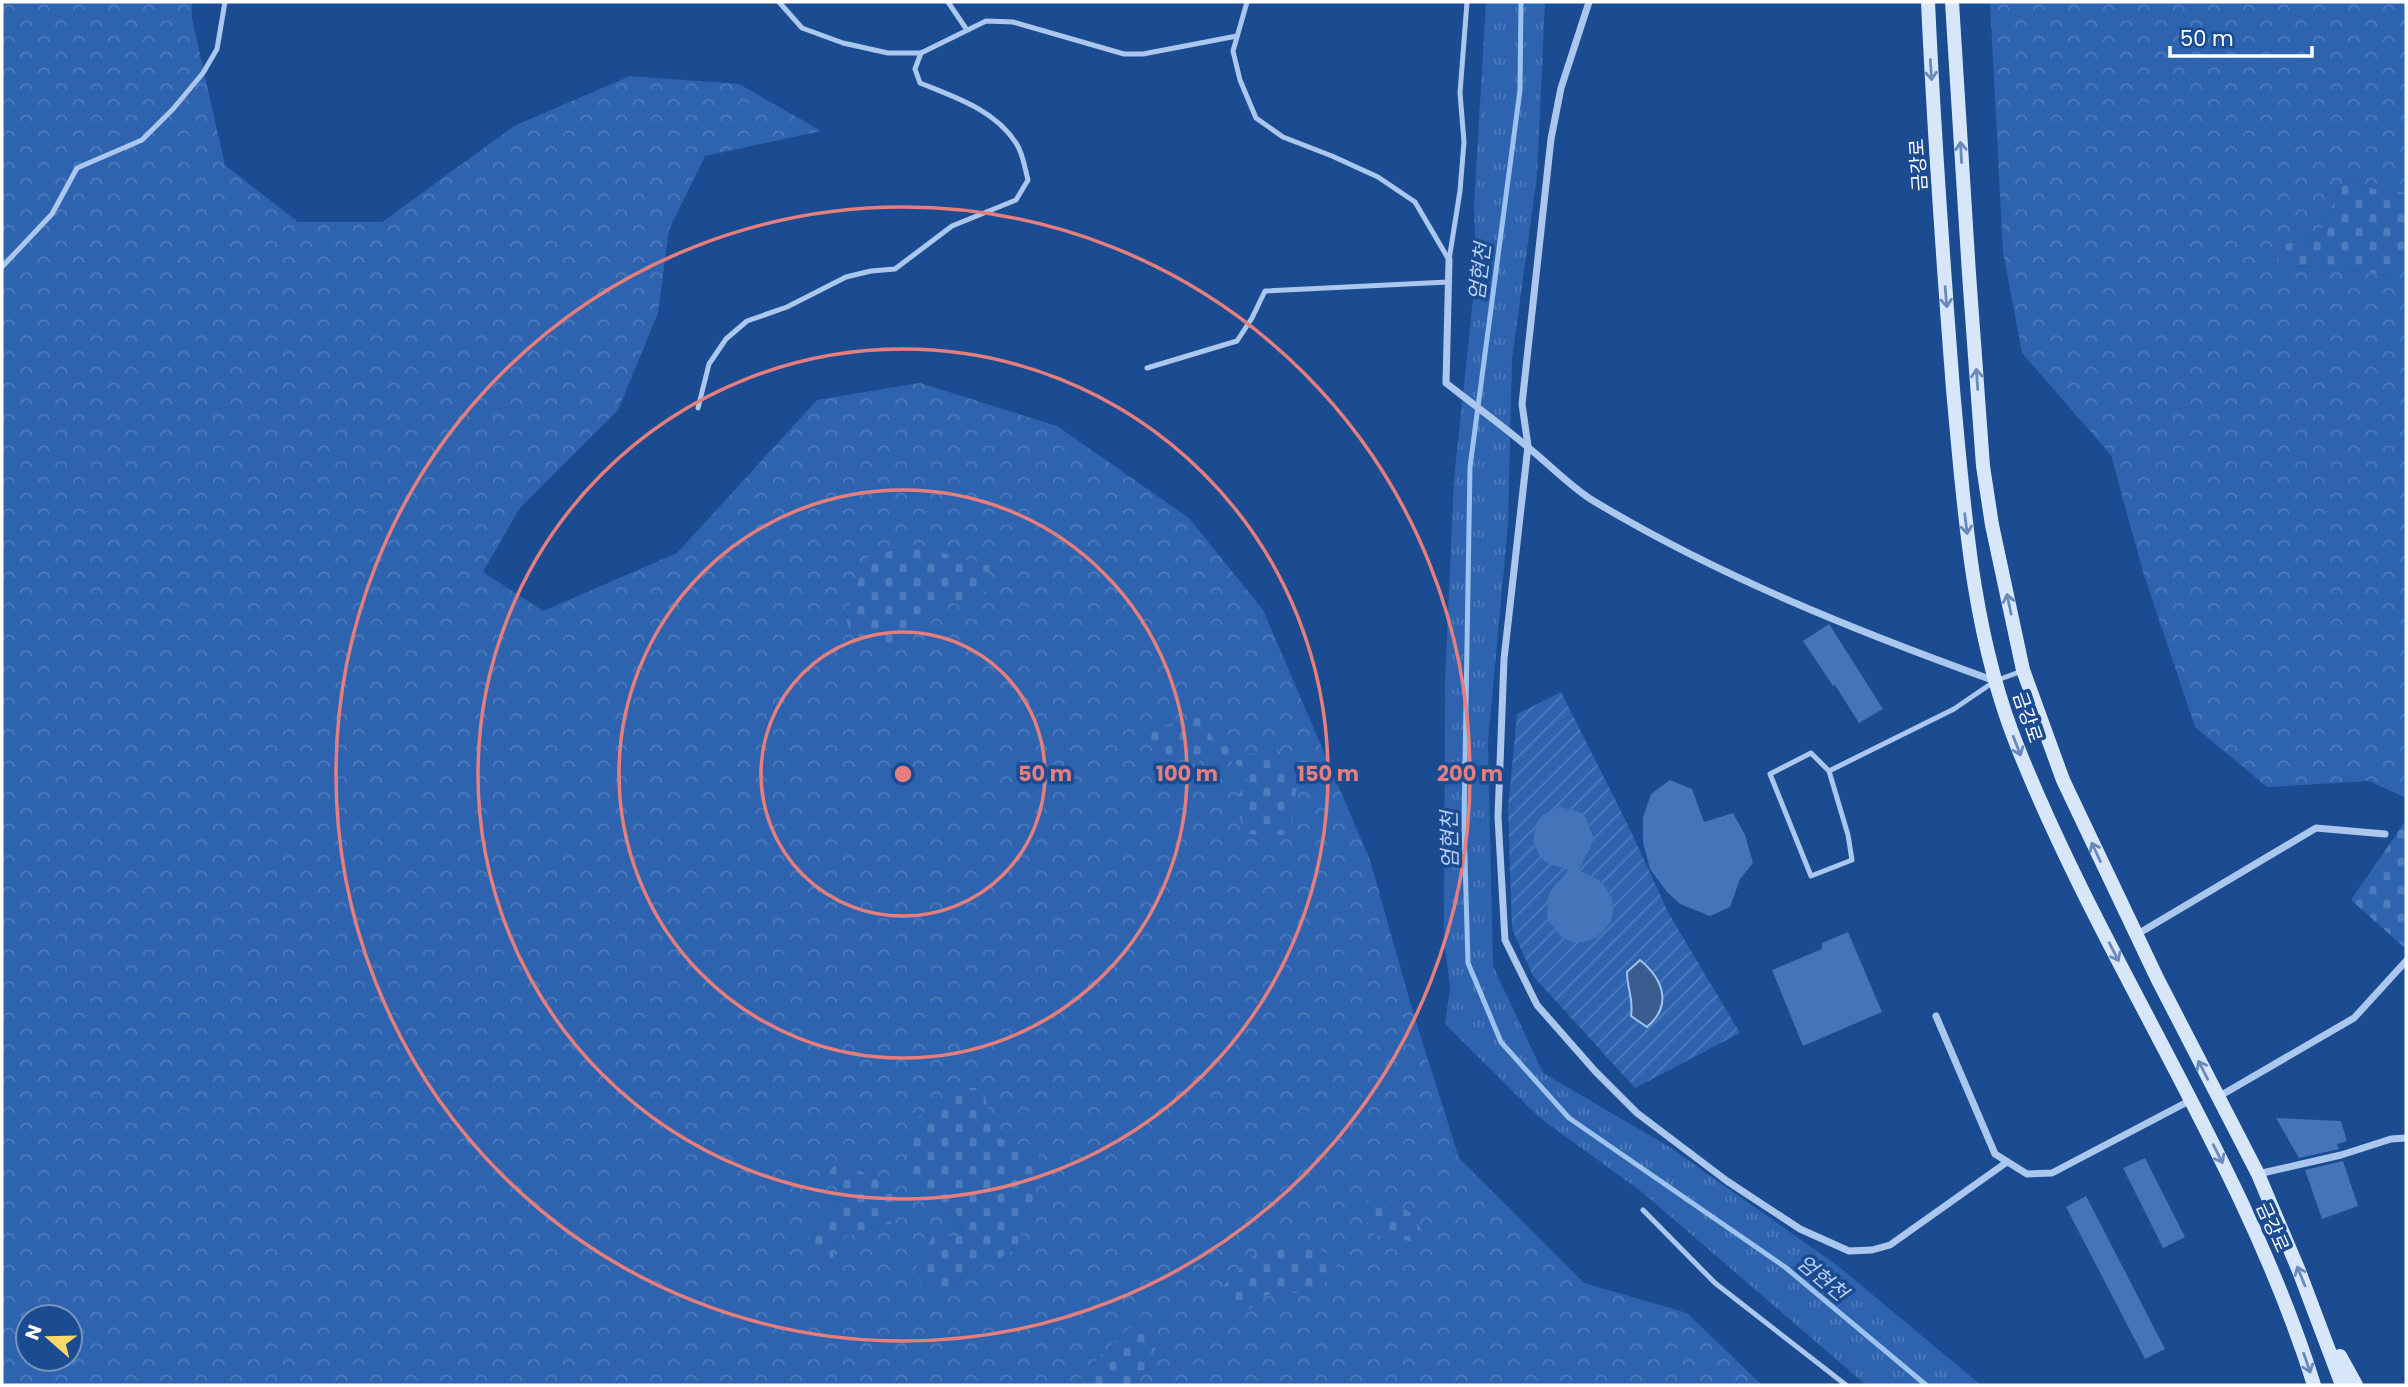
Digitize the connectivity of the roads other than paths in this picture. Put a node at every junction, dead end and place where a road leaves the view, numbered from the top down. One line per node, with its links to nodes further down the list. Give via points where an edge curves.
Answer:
1 (225, 2): 15 (lane, via 217,49 173,109 142,140 77,168 52,214)
2 (779, 2): 10 (lane)
3 (791, 2): 10 (lane)
4 (948, 2): 11 (lane)
5 (1247, 2): 12 (lane)
6 (1467, 2): 14 (lane, via 1460,93 1461,191)
7 (1589, 2): 19 (street, via 1561,88 1551,139 1522,404)
8 (1928, 2): 21 (main road, 금강로, one-way to 21, via 1962,492 1972,570)
9 (1952, 2): 20 (main road, 금강로, one-way to 9, via 1983,467)
10 (786, 9): 13 (lane, via 802,28 843,43 888,53)
11 (967, 30): 12 (lane, via 986,22 1013,22 1124,54); 13 (lane)
12 (1237, 36): 14 (lane, via 1234,51 1240,80 1256,118 1283,137 1378,177 1415,202)
13 (921, 53): 18 (lane, via 915,69 920,83 995,118 1017,145 1028,180 1016,200 952,226 895,269 846,277 747,321 726,339 709,364)
14 (1449, 260): 16 (street)
15 (2, 267)
16 (1448, 282): 17 (lane, via 1265,291 1237,341); 19 (street, via 1446,383)
17 (1147, 369)
18 (698, 408)
19 (1528, 446): 21 (street, via 1589,498 1693,556 1892,644); 30 (street, via 1504,659 1498,817 1505,940 1537,1005 1637,1112 1727,1181 1800,1229 1849,1251 1890,1245)
20 (2023, 670): 21 (lane); 24 (main road, 금강로, one-way to 20, via 2063,780)
21 (1995, 681): 22 (lane, via 1954,709); 28 (main road, 금강로, one-way to 28, via 2017,747 2065,855)
22 (1829, 771): 22 (lane, via 1811,753 1770,774 1811,876 1852,860)
23 (2385, 834): 24 (street, via 2316,828)
24 (2136, 935): 27 (main road, 금강로, one-way to 24)
25 (2406, 961): 27 (street, via 2354,1018)
26 (1936, 1016): 30 (street, via 1995,1154)
27 (2217, 1098): 31 (main road, 금강로)
28 (2191, 1100): 30 (street, via 2052,1173 2027,1174); 36 (main road, 금강로, one-way to 36, via 2284,1300)
29 (2406, 1138): 31 (street)
30 (2007, 1162)
31 (2258, 1174): 33 (main road, 금강로, one-way to 31)
32 (1643, 1210): 34 (lane, via 1715,1283)
33 (2314, 1309): 37 (main road, 금강로); 38 (main road)
34 (1844, 1384): 35 (lane)
35 (1835, 1385)
36 (2314, 1385)
37 (2342, 1385)
38 (2356, 1385)

